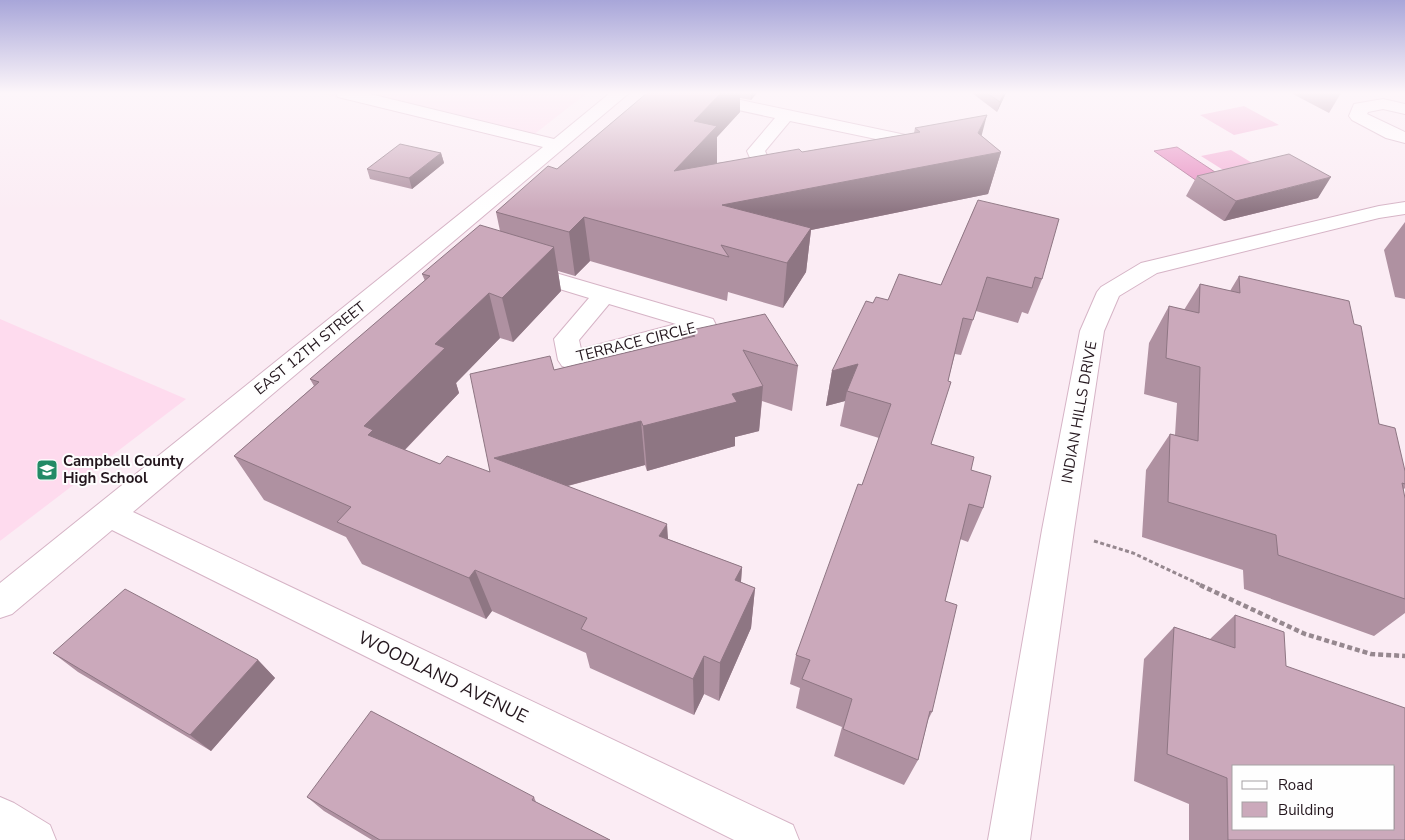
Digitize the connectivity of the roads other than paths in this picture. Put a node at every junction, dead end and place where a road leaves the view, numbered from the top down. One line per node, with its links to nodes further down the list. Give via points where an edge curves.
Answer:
1 (505, 132): 7 (street)
2 (574, 132): 7 (street, EAST 12TH STREET)
3 (772, 132): 9 (street, via 756,151 762,165 786,169)
4 (868, 132): 8 (street, via 915,142)
5 (1389, 132): 6 (street)
6 (1405, 138)
7 (558, 145): 11 (street, EAST 12TH STREET)
8 (869, 152)
9 (804, 165)
10 (1405, 208): 20 (street, INDIAN HILLS DRIVE, via 1150,268 1109,292 1092,331)
11 (437, 244): 12 (street); 15 (street, EAST 12TH STREET)
12 (466, 253)
13 (500, 263): 14 (street, TERRACE CIRCLE)
14 (604, 295): 14 (street, TERRACE CIRCLE, via 677,317 704,325 571,360 566,339)
15 (109, 514): 16 (street, EAST 12TH STREET); 19 (street, WOODLAND AVENUE)
16 (0, 603)
17 (0, 817): 18 (street)
18 (35, 840)
19 (778, 840)
20 (1009, 840)

